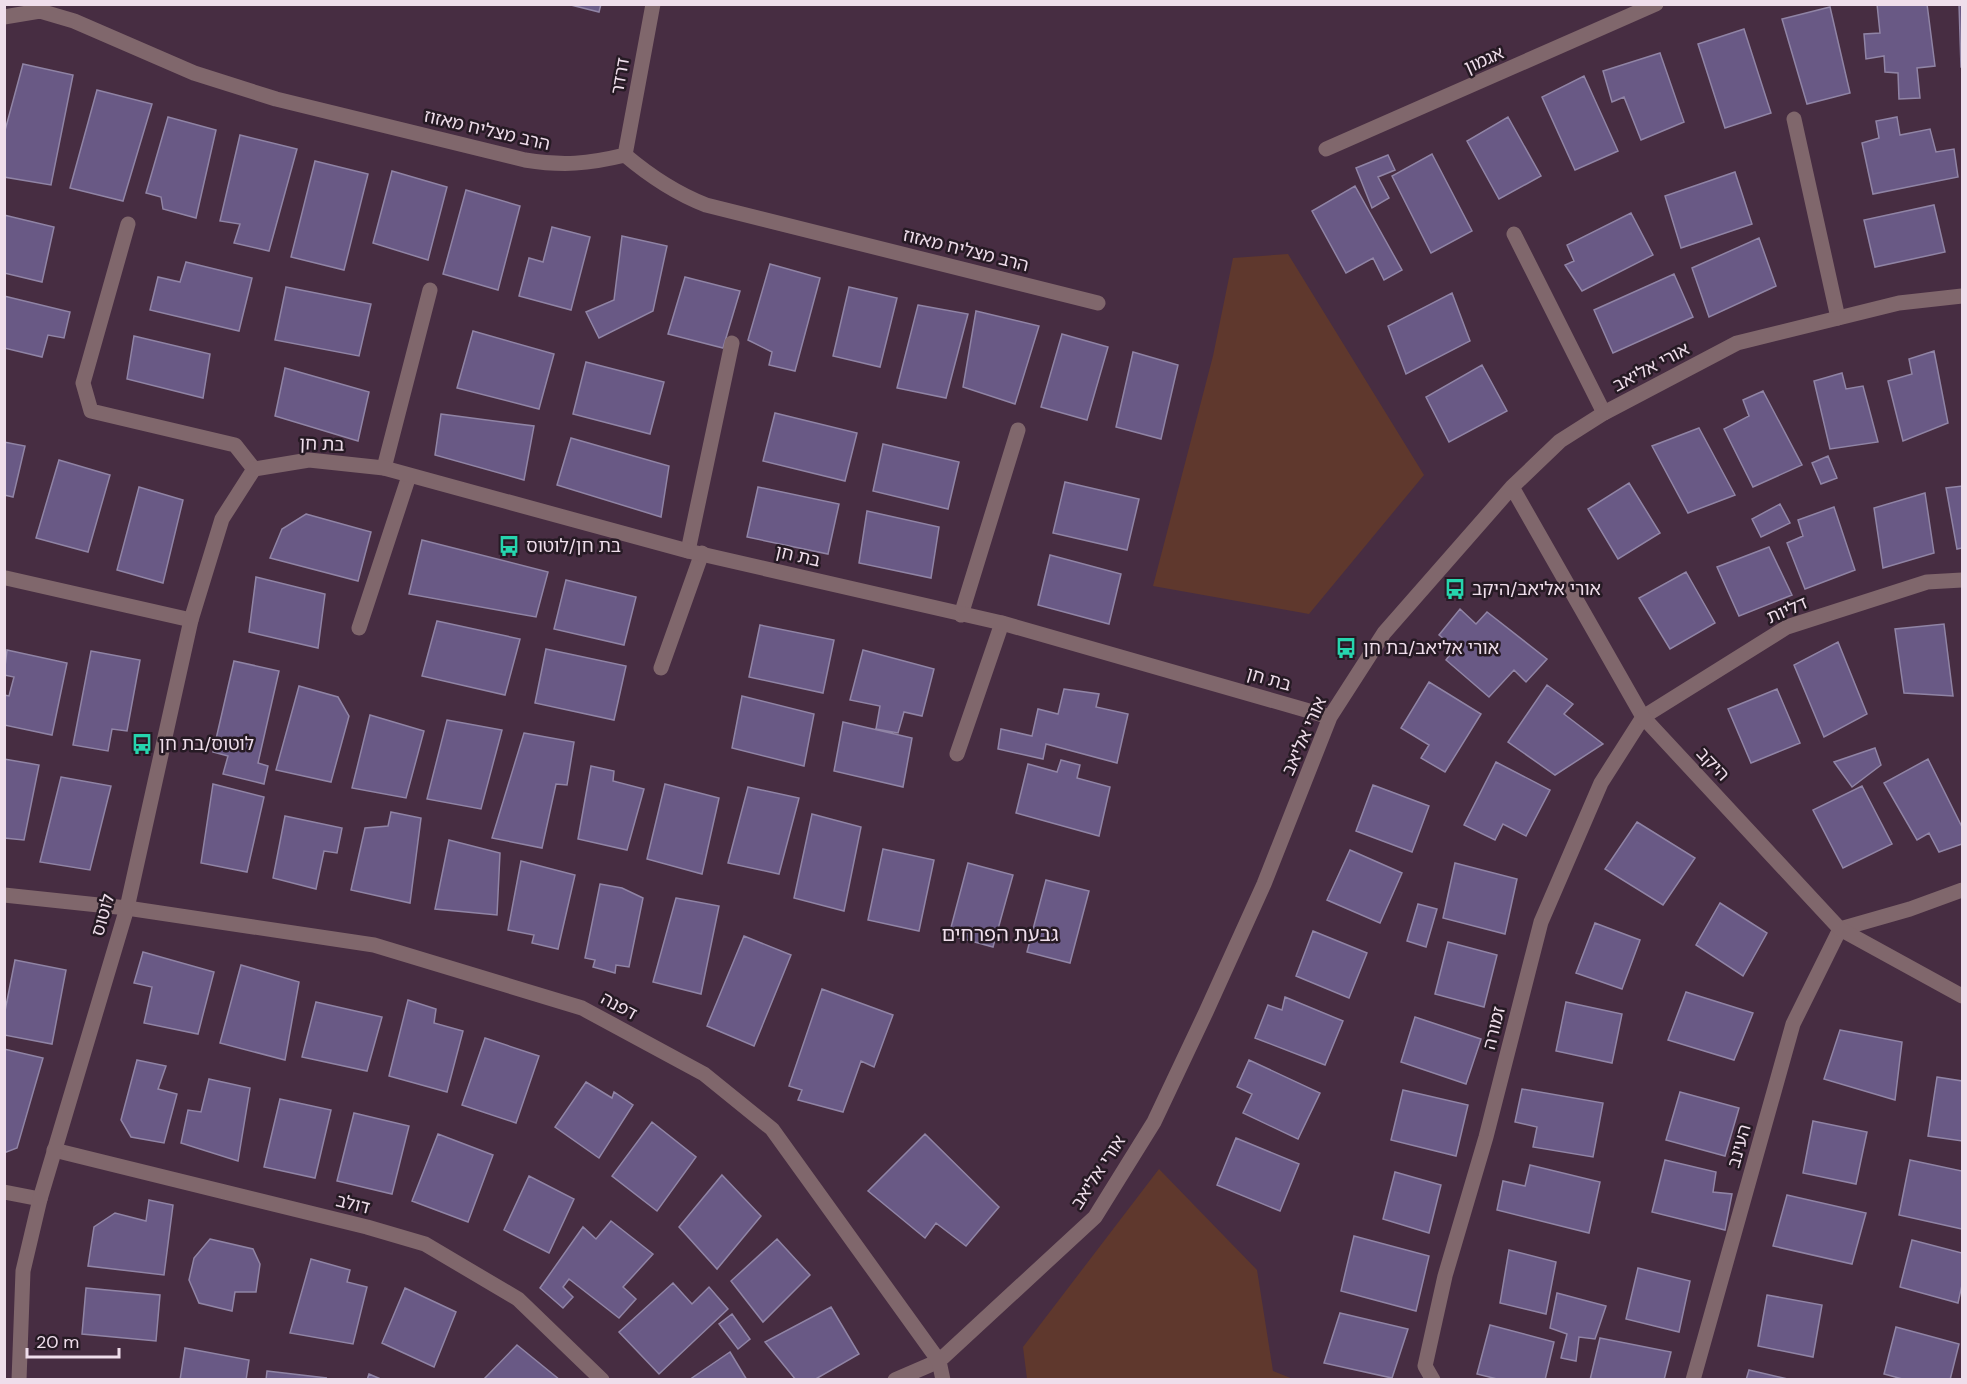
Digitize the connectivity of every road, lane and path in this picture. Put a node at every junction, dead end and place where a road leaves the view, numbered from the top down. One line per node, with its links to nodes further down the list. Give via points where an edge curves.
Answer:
1 (653, 4): 6 (street, דרדר)
2 (1656, 4): 5 (street, אגמון)
3 (4, 17): 6 (street, הרב מצליח מאזוז, via 40,11 74,21 194,73 276,99 525,160 558,165 592,163)
4 (1794, 119): 12 (street)
5 (1326, 149)
6 (625, 155): 11 (street, הרב מצליח מאזוז, via 678,195 706,205)
7 (128, 224): 17 (street, via 83,383 91,411 235,445)
8 (1514, 234): 14 (street)
9 (430, 290): 16 (street)
10 (1962, 296): 12 (street, אורי אליאב, via 1899,303)
11 (1098, 303)
12 (1838, 318): 14 (street, אורי אליאב, via 1737,343)
13 (732, 344): 20 (street)
14 (1604, 413): 19 (street, אורי אליאב, via 1560,441)
15 (1018, 430): 23 (street)
16 (384, 468): 17 (street, בת חן, via 309,460); 18 (street, בת חן)
17 (254, 469): 24 (street, לוטוס, via 222,519)
18 (409, 476): 20 (street, בת חן); 26 (street)
19 (1512, 487): 28 (street, אורי אליאב, via 1384,633); 29 (street, היקב)
20 (695, 552): 23 (street, בת חן); 27 (street)
21 (6, 578): 24 (street)
22 (1962, 580): 29 (street, דליות, via 1928,582 1787,627)
23 (961, 615): 25 (street, בת חן)
24 (191, 620): 33 (street, לוטוס)
25 (1002, 623): 28 (street, בת חן); 30 (street)
26 (359, 628)
27 (661, 668)
28 (1329, 717): 39 (street, אורי אליאב, via 1264,884 1154,1122 1095,1217)
29 (1643, 717): 34 (street, היקב); 44 (street, זמורה, via 1601,783 1541,922 1486,1137 1445,1276 1425,1365)
30 (957, 754)
31 (1962, 890): 34 (street)
32 (4, 895): 33 (street, דפנה)
33 (127, 908): 36 (street, לוטוס); 39 (street, דפנה, via 374,945 582,1008 704,1074 772,1129)
34 (1840, 929): 35 (street, היקב); 45 (street, העינב, via 1793,1023)
35 (1962, 996)
36 (54, 1150): 38 (street, לוטוס); 41 (street, דולב, via 424,1244 518,1299)
37 (4, 1192): 38 (street)
38 (40, 1199): 40 (street, לוטוס, via 23,1271)
39 (939, 1361): 42 (street, אורי אליאב); 43 (street, דפנה)
40 (19, 1380)
41 (602, 1380)
42 (895, 1380)
43 (943, 1380)
44 (1433, 1380)
45 (1694, 1380)

